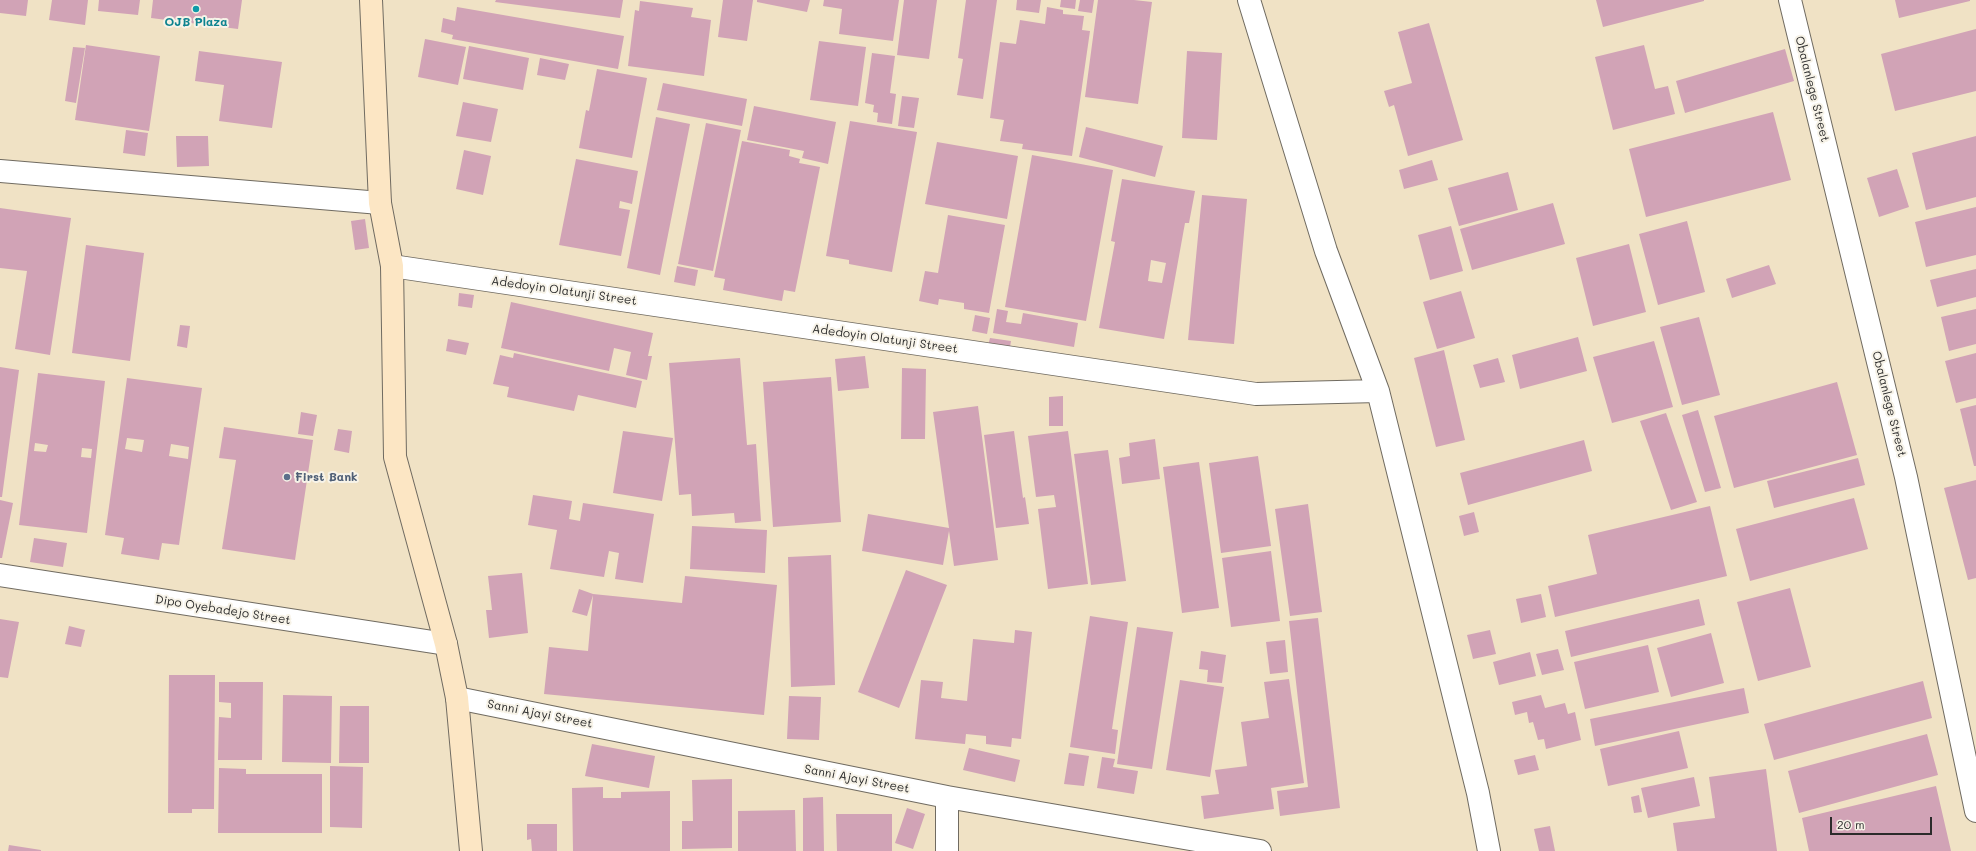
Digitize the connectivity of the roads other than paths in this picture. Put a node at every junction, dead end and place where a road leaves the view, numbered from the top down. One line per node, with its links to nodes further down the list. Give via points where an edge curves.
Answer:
1 (372, 0): 5 (main road)
2 (1248, 0): 7 (street, via 1326,251)
3 (1790, 0): 12 (street, Obalanlege Street, via 1906,477)
4 (0, 171): 5 (street)
5 (380, 203): 6 (main road)
6 (392, 266): 7 (street, Adedoyin Olatunji Street, via 1256,394); 9 (main road, via 395,457)
7 (1378, 391): 16 (street, via 1478,793)
8 (0, 576): 9 (street, Dipo Oyebadejo Street)
9 (446, 644): 10 (main road)
10 (457, 698): 11 (street, Sanni Ajayi Street); 13 (main road)
11 (947, 797): 14 (street); 15 (street, Sanni Ajayi Street)
12 (1976, 811)
13 (470, 851)
14 (947, 851)
15 (1260, 851)
16 (1489, 851)

